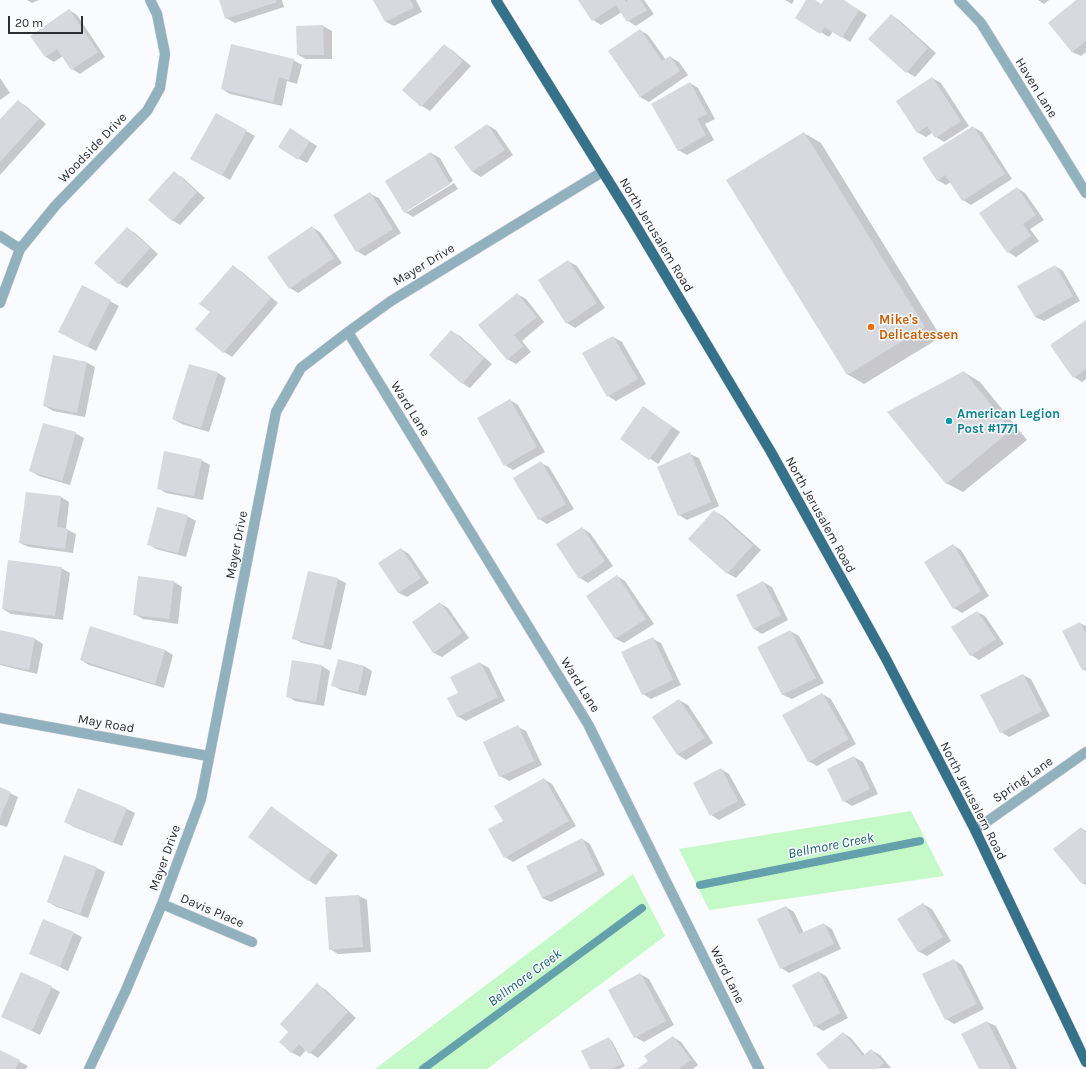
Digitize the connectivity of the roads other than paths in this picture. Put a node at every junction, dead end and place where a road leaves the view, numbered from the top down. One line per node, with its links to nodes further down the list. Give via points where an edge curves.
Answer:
1 (150, 0): 7 (street, Woodside Drive, via 157,14 164,54 160,88 147,112 56,205)
2 (496, 0): 4 (main road, North Jerusalem Road)
3 (959, 0): 5 (street, Haven Lane, via 981,23)
4 (602, 172): 9 (street, Mayer Drive, via 391,301); 13 (main road, North Jerusalem Road, via 634,220 771,452 885,657)
5 (1086, 193)
6 (0, 236): 7 (street)
7 (20, 249): 8 (street, Woodside Drive)
8 (0, 303)
9 (348, 332): 12 (street, Mayer Drive, via 301,368 276,412); 18 (street, Ward Lane, via 588,724)
10 (0, 718): 12 (street, May Road)
11 (1086, 752): 13 (street, Spring Lane)
12 (208, 756): 14 (street, Mayer Drive, via 201,799)
13 (975, 830): 16 (main road, North Jerusalem Road)
14 (162, 904): 15 (street, Davis Place); 17 (street, Mayer Drive)
15 (252, 942)
16 (1086, 1062)
17 (89, 1069)
18 (759, 1069)

